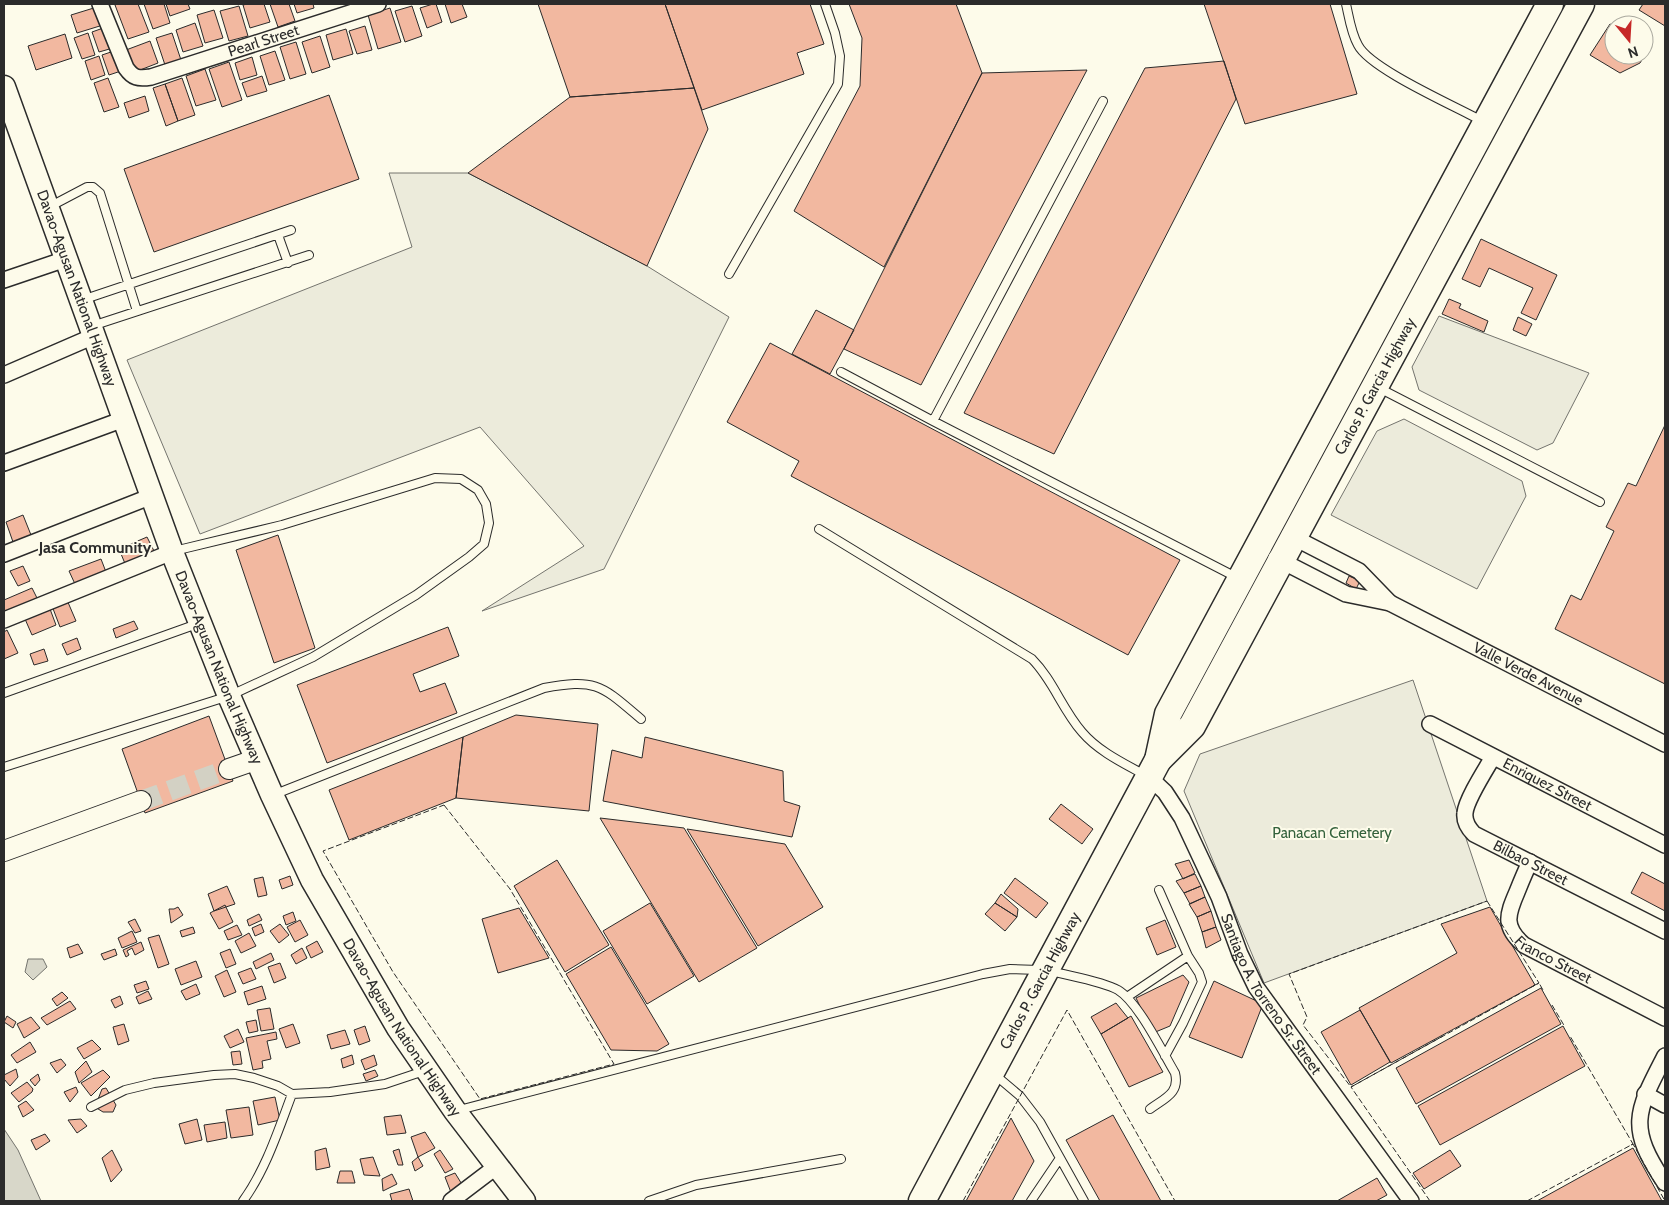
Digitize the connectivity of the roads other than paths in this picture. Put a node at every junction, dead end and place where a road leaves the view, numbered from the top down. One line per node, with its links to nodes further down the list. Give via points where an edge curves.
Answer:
1 (100, 4): 2 (street, Pearl Street, via 126,68 131,76 138,79)
2 (378, 4)
3 (825, 4): 16 (lane, via 840,56 838,84)
4 (1346, 4): 9 (lane, via 1357,44 1369,59)
5 (1550, 4): 9 (highway, Carlos P. Garcia Highway)
6 (1581, 4): 24 (highway, Carlos P. Garcia Highway)
7 (4, 88): 10 (main road, Davao-Agusan National Highway)
8 (1103, 101): 26 (lane)
9 (1486, 123): 30 (highway, Carlos P. Garcia Highway)
10 (47, 208): 14 (main road, Davao-Agusan National Highway); 18 (lane, via 87,188 93,187 100,193)
11 (291, 230): 12 (lane)
12 (278, 235): 15 (lane); 18 (lane)
13 (309, 256): 15 (lane)
14 (66, 259): 17 (street); 19 (main road, Davao-Agusan National Highway)
15 (288, 263): 20 (lane)
16 (729, 274)
17 (4, 280)
18 (128, 284): 19 (lane); 20 (lane)
19 (81, 300): 21 (main road, Davao-Agusan National Highway)
20 (137, 311): 21 (lane)
21 (92, 331): 23 (street); 25 (main road, Davao-Agusan National Highway)
22 (841, 372): 26 (lane)
23 (4, 375)
24 (1375, 386): 29 (lane); 32 (highway, Carlos P. Garcia Highway)
25 (124, 419): 27 (street); 28 (main road, Davao-Agusan National Highway)
26 (933, 421): 38 (lane)
27 (4, 463)
28 (152, 496): 34 (main road, Davao-Agusan National Highway); 35 (street)
29 (1600, 502)
30 (1270, 524): 32 (street, Valle Verde Avenue); 33 (highway, Carlos P. Garcia Highway)
31 (819, 530): 51 (lane, via 1032,658 1043,670 1074,722 1092,743)
32 (1294, 538): 36 (highway, Carlos P. Garcia Highway); 37 (street, Valle Verde Avenue)
33 (1257, 547): 36 (street, Valle Verde Avenue); 38 (highway, Carlos P. Garcia Highway)
34 (172, 552): 41 (street); 42 (main road, Davao-Agusan National Highway); 44 (lane, via 282,525 435,478 461,479 478,490 486,504 489,522 484,544 469,557 416,595 313,657)
35 (4, 554)
36 (1281, 561): 38 (highway, Carlos P. Garcia Highway); 39 (street, Valle Verde Avenue)
37 (1340, 561): 39 (street); 40 (street, Valle Verde Avenue, via 1359,571)
38 (1252, 585): 51 (highway, Carlos P. Garcia Highway, via 1168,714)
39 (1328, 585): 40 (street, Valle Verde Avenue, via 1346,594)
40 (1390, 603): 47 (street, Valle Verde Avenue)
41 (4, 620)
42 (200, 623): 43 (lane); 44 (main road, Davao-Agusan National Highway)
43 (4, 693)
44 (229, 696): 49 (main road, Davao-Agusan National Highway); 50 (lane)
45 (641, 719): 53 (lane, via 601,688 585,683 544,688)
46 (1430, 724): 48 (street, Enriquez Street)
47 (1665, 744)
48 (1493, 757): 55 (street, Enriquez Street); 57 (street, Bilbao Street, via 1466,807 1465,821 1474,834)
49 (255, 760): 52 (main road); 53 (main road, Davao-Agusan National Highway)
50 (4, 767)
51 (1153, 768): 61 (highway, Carlos P. Garcia Highway); 85 (street, Santiago A. Torreno Sr. Street, via 1186,826 1256,987)
52 (229, 769)
53 (272, 796): 66 (main road, Davao-Agusan National Highway, via 312,880 372,986)
54 (141, 801): 56 (main road)
55 (1665, 845)
56 (4, 851)
57 (1530, 862): 59 (street, Bilbao Street); 63 (street, Franco Street, via 1508,916 1519,941)
58 (1159, 890): 60 (lane)
59 (1665, 931)
60 (1188, 956): 62 (lane); 64 (lane, via 1202,982)
61 (1046, 970): 62 (lane, via 1117,990); 67 (highway, Carlos P. Garcia Highway); 73 (lane, via 983,974)
62 (1127, 997): 64 (lane)
63 (1665, 1018)
64 (1165, 1056): 72 (lane, via 1175,1073 1175,1090)
65 (1665, 1056): 69 (street)
66 (426, 1071): 68 (lane, via 385,1084); 73 (main road, Davao-Agusan National Highway)
67 (992, 1072): 74 (lane, via 1030,1108); 82 (highway, Carlos P. Garcia Highway)
68 (292, 1094): 71 (lane, via 254,1078 235,1074 214,1075 154,1082 126,1090); 78 (lane, via 263,1168)
69 (1645, 1094): 70 (street); 77 (street, via 1640,1131 1648,1154)
70 (1665, 1105)
71 (91, 1107)
72 (1150, 1110)
73 (455, 1111): 76 (main road, Davao-Agusan National Highway)
74 (1060, 1158): 83 (lane); 84 (lane)
75 (841, 1159): 81 (lane, via 696,1185)
76 (497, 1166): 79 (street); 80 (main road, Davao-Agusan National Highway)
77 (1665, 1183)
78 (244, 1201)
79 (451, 1201)
80 (524, 1201)
81 (649, 1201)
82 (922, 1201)
83 (1031, 1201)
84 (1084, 1201)
85 (1411, 1201)

